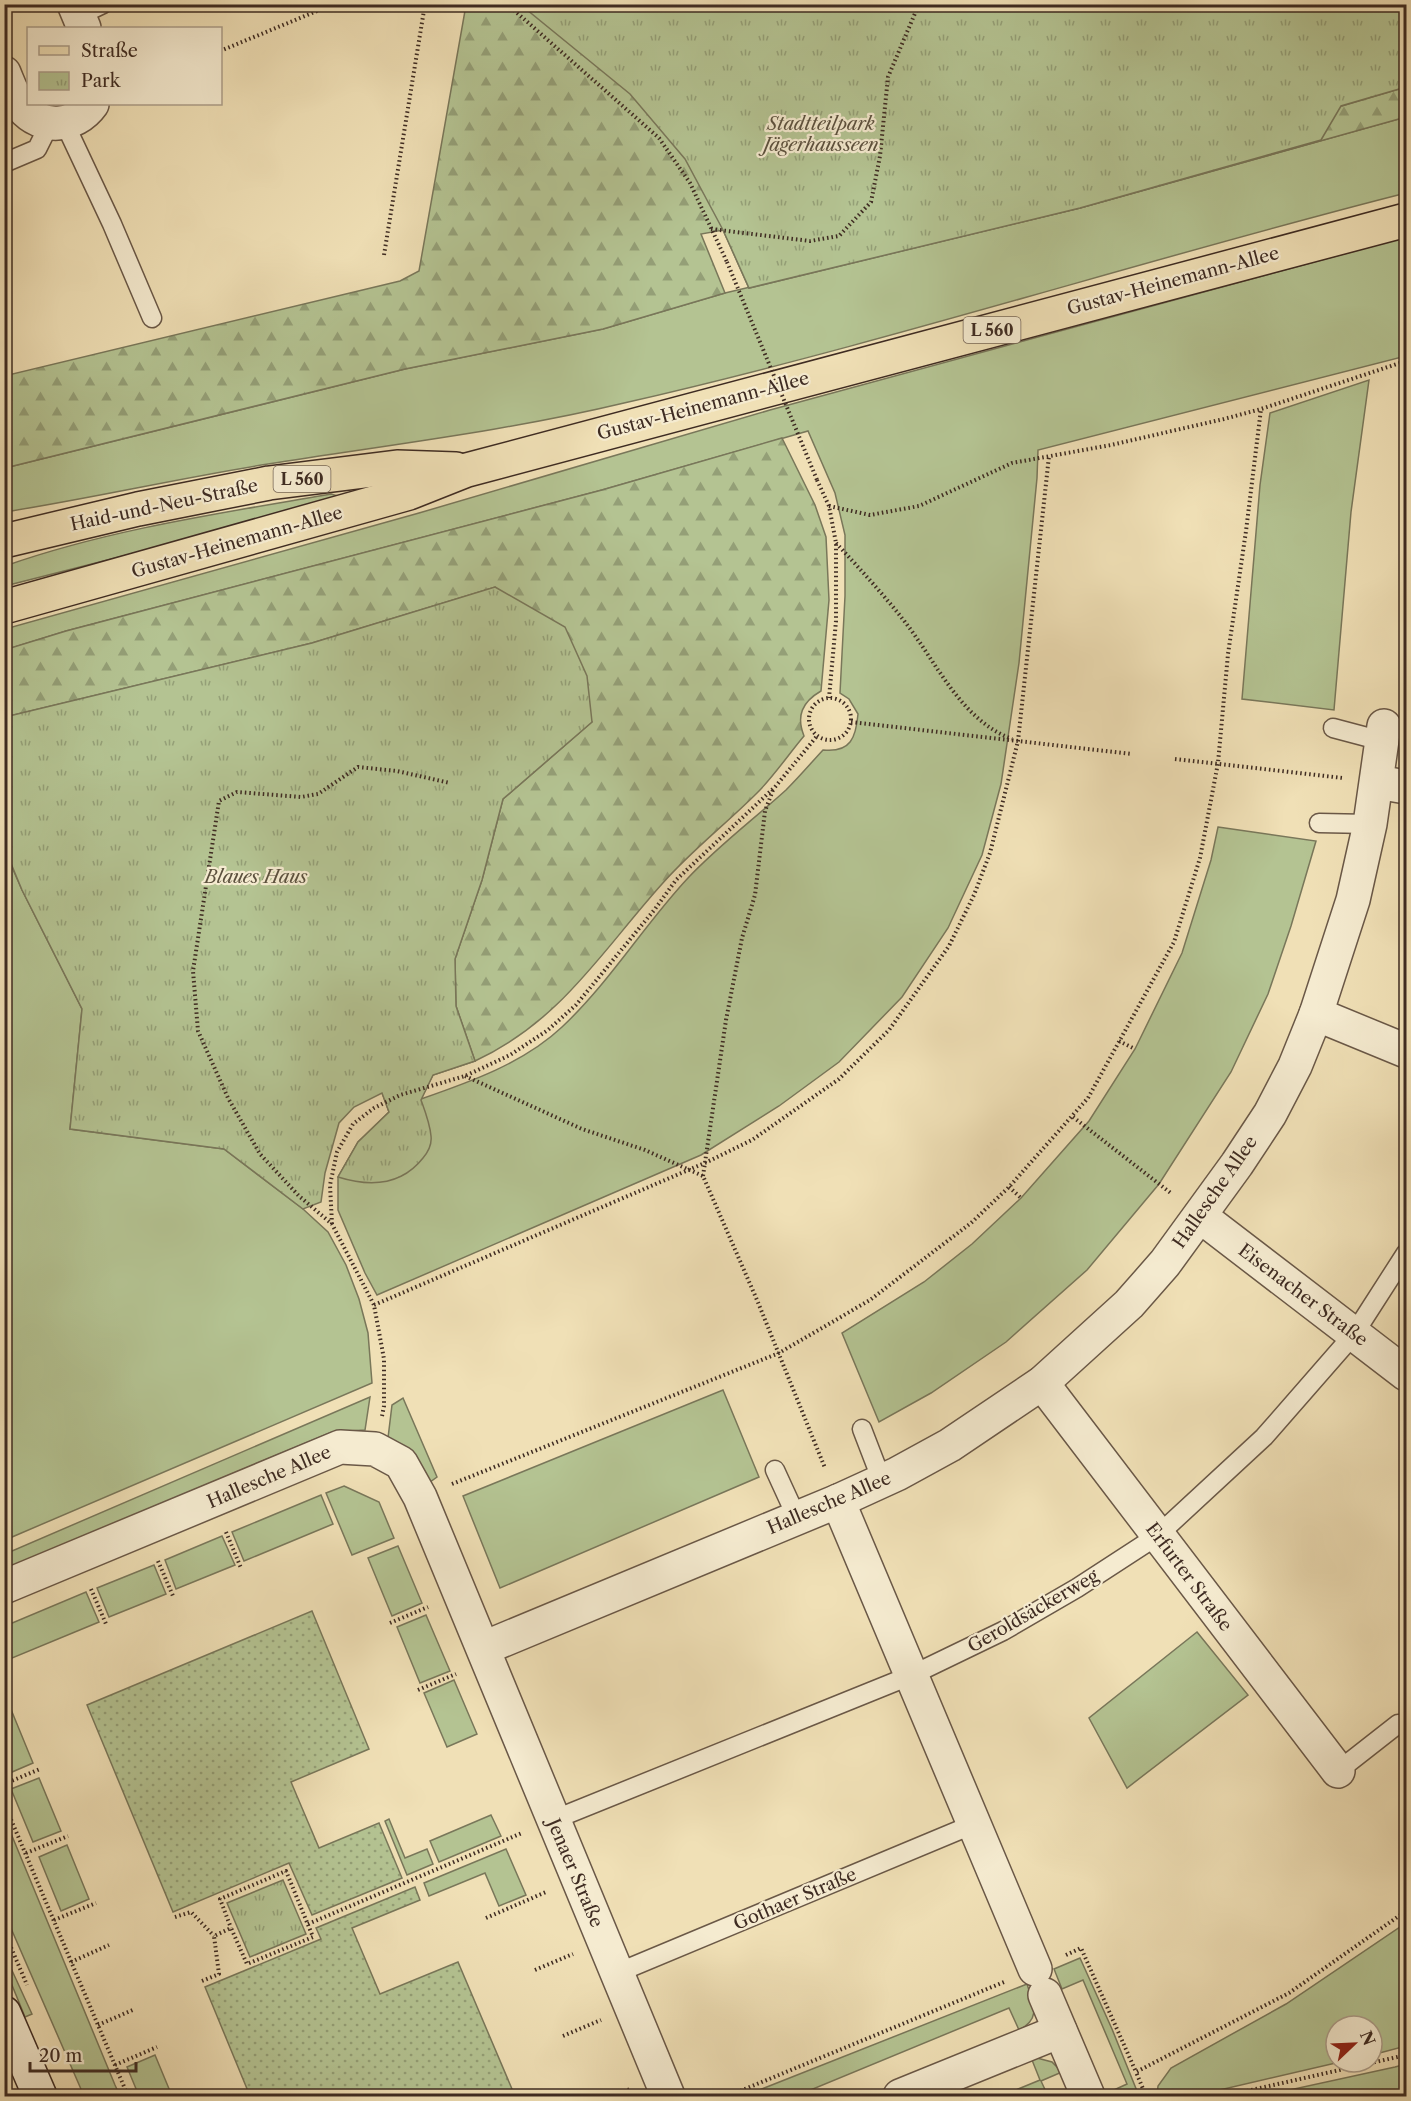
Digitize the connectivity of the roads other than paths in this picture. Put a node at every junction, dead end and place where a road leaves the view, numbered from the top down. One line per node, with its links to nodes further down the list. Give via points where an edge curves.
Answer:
1 (4, 73): 3 (street, via 20,106 30,116)
2 (91, 105): 3 (street, via 72,120)
3 (57, 123): 4 (lane, via 37,148); 6 (lane, via 112,224)
4 (4, 163)
5 (1407, 220): 7 (main road, Gustav-Heinemann-Allee / L 560)
6 (152, 318)
7 (467, 470): 8 (main road, Haid-und-Neu-Straße / L 560, via 397,467 269,483); 9 (main road, Gustav-Heinemann-Allee / L 560, via 409,493)
8 (4, 541)
9 (4, 607)
10 (1333, 728): 11 (lane)
11 (1383, 734): 12 (street, Hallesche Allee)
12 (1392, 784): 14 (street, Hallesche Allee)
13 (1319, 823): 14 (lane)
14 (1370, 824): 15 (street, Hallesche Allee, via 1353,900)
15 (1316, 1014): 16 (street); 17 (street, Hallesche Allee, via 1270,1114)
16 (1407, 1052)
17 (1200, 1216): 19 (street, Eisenacher Straße); 21 (street, Hallesche Allee, via 1129,1304)
18 (1407, 1253): 19 (lane, Geroldsäckerweg)
19 (1354, 1334): 20 (street, Eisenacher Straße); 27 (lane, Geroldsäckerweg, via 1264,1437)
20 (1407, 1374)
21 (1042, 1383): 24 (street, Hallesche Allee, via 950,1445); 27 (street, Erfurter Straße)
22 (861, 1429): 24 (lane)
23 (776, 1470): 26 (lane)
24 (882, 1481): 25 (street, Hallesche Allee)
25 (838, 1501): 26 (street, Hallesche Allee); 30 (street)
26 (797, 1518): 29 (street, Hallesche Allee)
27 (1157, 1536): 30 (lane, Geroldsäckerweg, via 1003,1631); 32 (street, Erfurter Straße)
28 (4, 1587): 29 (street, Hallesche Allee, via 340,1447 375,1449 401,1462 420,1497)
29 (484, 1648): 33 (street, Jenaer Straße)
30 (912, 1675): 33 (lane, Geroldsäckerweg); 34 (street)
31 (1398, 1724): 32 (lane)
32 (1338, 1771)
33 (553, 1820): 35 (street, Jenaer Straße)
34 (974, 1824): 35 (lane, Gothaer Straße); 37 (street)
35 (617, 1973): 39 (street, Jenaer Straße)
36 (4, 2013): 38 (street)
37 (1060, 2031): 40 (street); 41 (street)
38 (40, 2097)
39 (668, 2097)
40 (900, 2097)
41 (1088, 2097)

